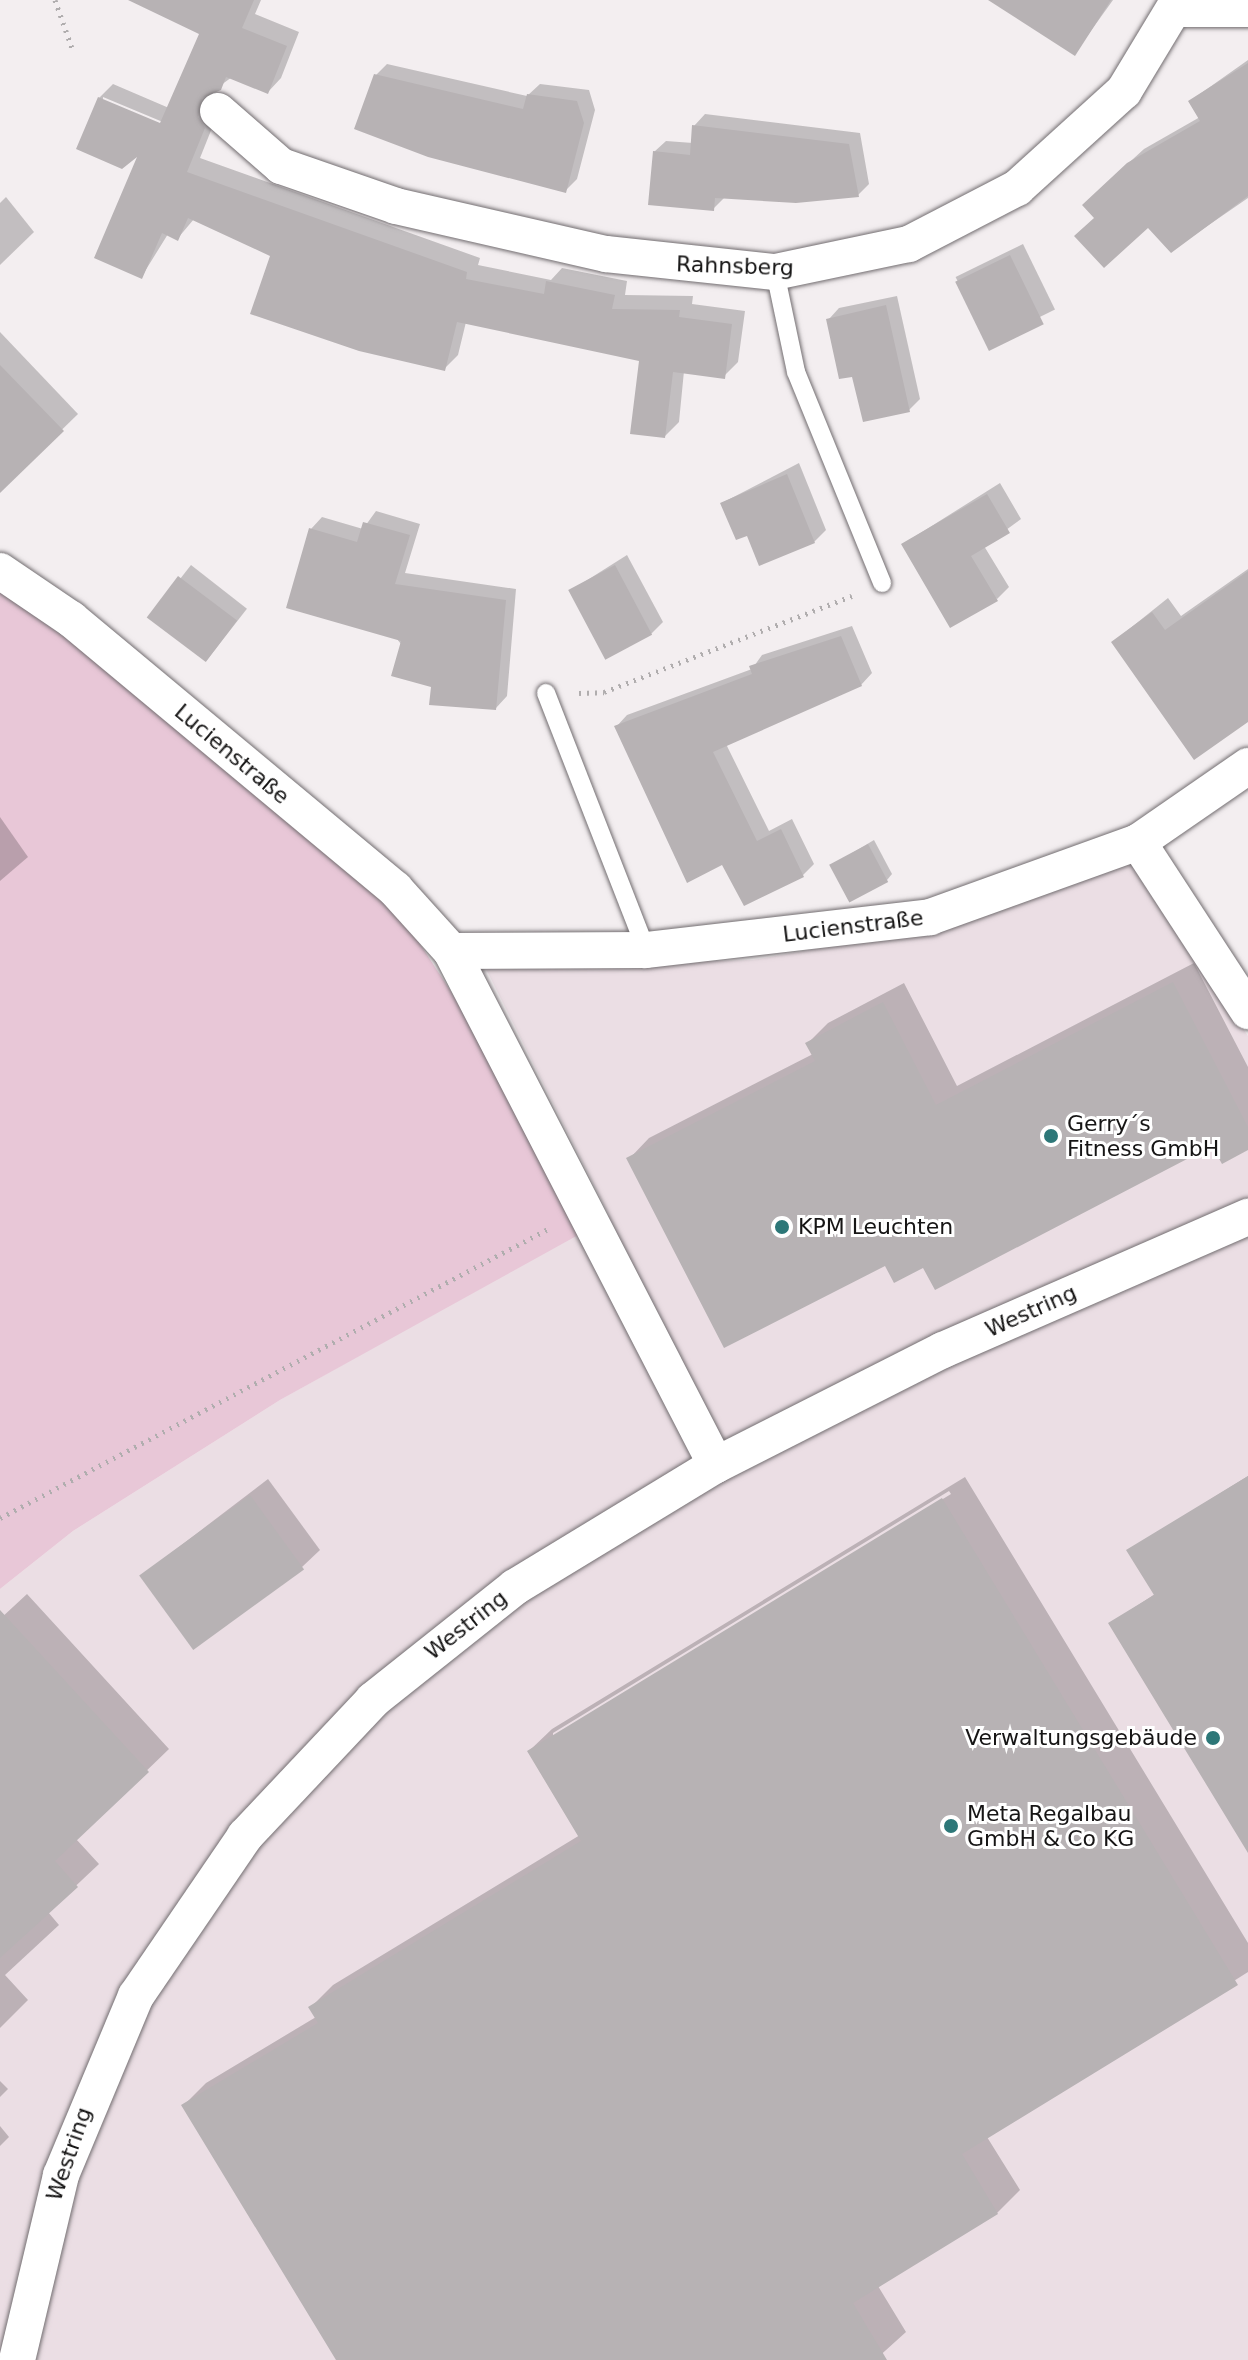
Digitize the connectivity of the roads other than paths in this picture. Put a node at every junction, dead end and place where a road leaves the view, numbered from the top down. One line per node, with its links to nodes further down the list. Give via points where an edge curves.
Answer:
1 (1177, 5): 2 (street); 4 (street, Rahnsberg, via 1147,61 1094,123 982,211 867,257)
2 (1248, 9)
3 (218, 111): 4 (street, Rahnsberg, via 281,166 396,206 606,254)
4 (775, 272): 6 (lane, via 796,372)
5 (0, 571): 11 (street, Lucienstraße, via 71,619 395,889)
6 (882, 583)
7 (546, 693): 10 (lane)
8 (1248, 766): 9 (street, Lucienstraße)
9 (1138, 842): 10 (street, Lucienstraße, via 930,917); 12 (street)
10 (646, 950): 11 (street, Lucienstraße)
11 (451, 951): 14 (street, Lucienstraße, via 581,1212)
12 (1248, 1011)
13 (1248, 1217): 14 (street, Westring, via 957,1344)
14 (716, 1465): 15 (street, Westring, via 568,1551 409,1669 328,1743 245,1836 136,1996 84,2107 41,2236)
15 (17, 2360)

